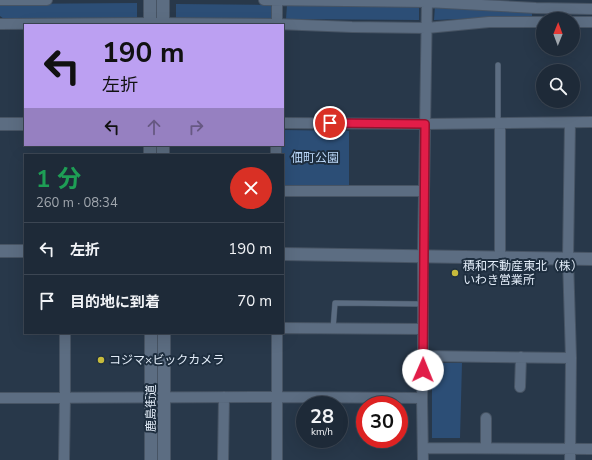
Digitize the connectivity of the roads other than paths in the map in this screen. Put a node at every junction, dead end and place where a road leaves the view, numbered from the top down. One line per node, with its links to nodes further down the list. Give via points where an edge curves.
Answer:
1 (0, 0): 2 (street)
2 (48, 0)
3 (150, 0): 15 (street)
4 (163, 0): 16 (street)
5 (264, 0): 6 (street)
6 (277, 0): 7 (street); 17 (street)
7 (352, 1): 8 (street)
8 (428, 1): 9 (street); 19 (street)
9 (536, 4): 10 (street)
10 (592, 9)
11 (536, 22): 19 (street, via 489,22)
12 (580, 22): 13 (street)
13 (592, 22)
14 (0, 24): 15 (street)
15 (150, 24): 16 (street)
16 (163, 24): 17 (street)
17 (277, 24)
18 (284, 24): 19 (street)
19 (428, 28): 27 (street)
20 (498, 65): 23 (lane)
21 (592, 122): 24 (street)
22 (284, 123): 27 (street)
23 (499, 123): 24 (street); 27 (street); 34 (street)
24 (570, 123): 35 (street)
25 (0, 124): 26 (street)
26 (24, 124)
27 (425, 124): 29 (street)
28 (284, 191): 29 (street)
29 (424, 191): 33 (street)
30 (0, 251): 31 (street)
31 (24, 251)
32 (284, 254): 33 (street)
33 (423, 257): 34 (street); 37 (street)
34 (500, 257): 35 (street)
35 (568, 259): 36 (street); 47 (street)
36 (592, 259)
37 (424, 304): 39 (lane, via 335,303); 40 (street)
38 (284, 328): 39 (street)
39 (333, 329): 40 (street)
40 (424, 329): 45 (street)
41 (65, 334): 52 (street)
42 (151, 334): 53 (street, 鹿島街道)
43 (164, 334): 54 (street, 鹿島街道)
44 (277, 334): 50 (street)
45 (423, 356): 46 (street); 55 (street)
46 (521, 357): 47 (street); 48 (street)
47 (571, 358): 59 (street)
48 (520, 387)
49 (224, 397): 50 (street); 54 (street); 64 (street)
50 (277, 397): 55 (street); 65 (street)
51 (0, 398): 52 (street)
52 (65, 398): 53 (street); 61 (street)
53 (151, 398): 54 (street); 62 (street, 鹿島街道)
54 (164, 398): 63 (street, 鹿島街道)
55 (422, 398): 57 (street)
56 (486, 418): 58 (street)
57 (423, 448): 58 (street); 66 (street)
58 (486, 448): 59 (street)
59 (570, 448): 60 (street); 67 (street)
60 (592, 449)
61 (64, 460)
62 (151, 460)
63 (164, 460)
64 (223, 460)
65 (277, 460)
66 (423, 460)
67 (570, 460)

